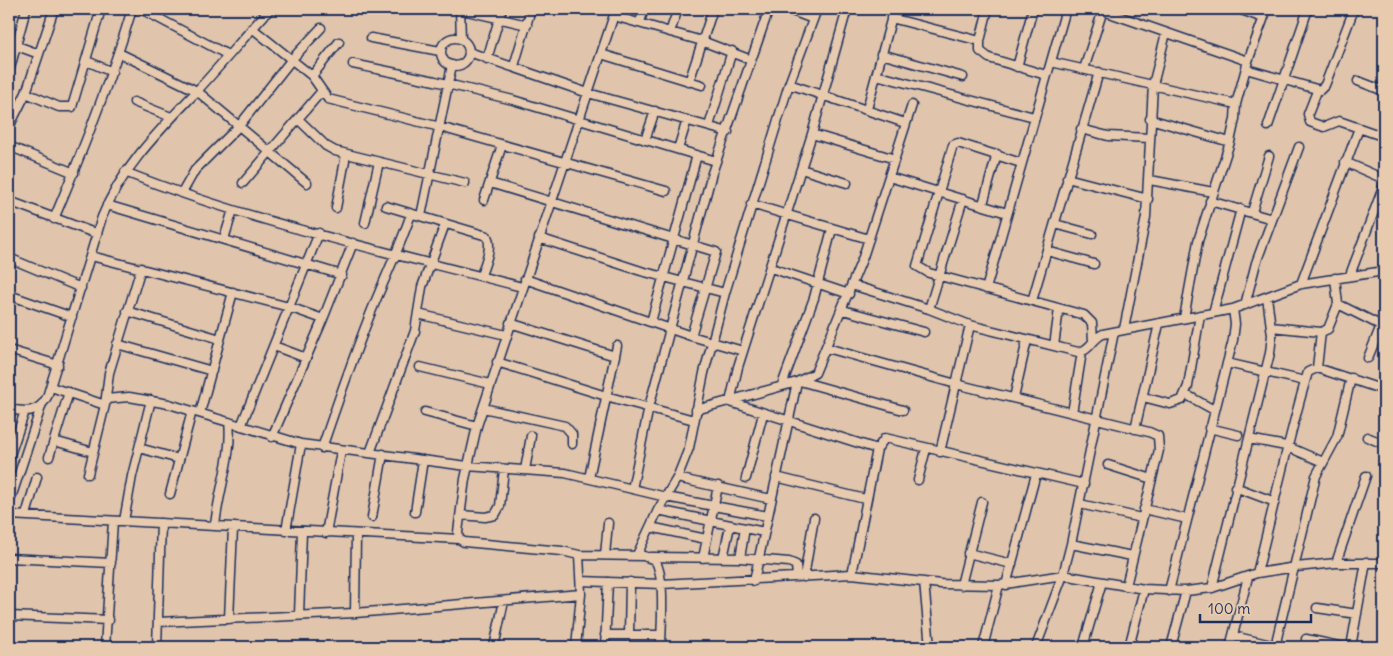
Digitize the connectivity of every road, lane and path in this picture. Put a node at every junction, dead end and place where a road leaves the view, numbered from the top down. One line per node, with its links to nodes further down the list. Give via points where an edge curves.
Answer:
1 (26, 9): 44 (street)
2 (54, 9): 49 (street)
3 (101, 9): 56 (street)
4 (132, 9): 48 (street)
5 (141, 9): 52 (street)
6 (270, 9): 34 (street)
7 (459, 9): 28 (street); 39 (street)
8 (502, 9): 28 (street)
9 (531, 9): 33 (street)
10 (644, 9): 32 (street)
11 (678, 9): 36 (street)
12 (713, 9): 40 (street)
13 (769, 9): 55 (street)
14 (787, 9): 31 (street)
15 (817, 9): 31 (street)
16 (847, 9): 84 (street)
17 (894, 9): 29 (street)
18 (988, 9): 41 (street)
19 (1033, 9): 62 (street)
20 (1066, 9): 57 (street)
21 (1239, 9): 30 (street)
22 (1267, 9): 30 (street)
23 (1308, 9): 71 (street)
24 (1344, 9): 26 (street)
25 (1100, 10): 37 (street); 63 (street)
26 (1354, 10): 79 (street, via 1325,85)
27 (615, 12): 32 (street); 50 (street)
28 (499, 18): 33 (street); 54 (street)
29 (892, 18): 41 (street); 51 (street)
30 (1263, 18): 59 (street)
31 (813, 19): 74 (street)
32 (640, 22): 36 (street)
33 (527, 25): 61 (street)
34 (252, 28): 52 (street); 53 (street)
35 (322, 28): 53 (street)
36 (670, 32): 40 (street)
37 (1166, 33): 59 (street); 75 (street)
38 (371, 38): 45 (street)
39 (461, 39): 45 (street, via 445,41); 47 (street)
40 (702, 41): 46 (street); 73 (street)
41 (980, 41): 62 (street, via 980,51 984,56)
42 (339, 42): 69 (street)
43 (9, 43): 44 (street)
44 (17, 46): 49 (street); 64 (street)
45 (440, 51): 60 (street, via 444,61)
46 (732, 51): 55 (street); 98 (street)
47 (469, 52): 54 (street); 60 (street, via 464,62)
48 (119, 53): 65 (street); 78 (street)
49 (39, 54): 82 (street)
50 (601, 54): 73 (street); 83 (street)
51 (881, 54): 67 (street); 70 (street)
52 (228, 55): 78 (street)
53 (292, 59): 69 (street); 97 (street)
54 (487, 59): 61 (street)
55 (752, 60): 104 (street)
56 (87, 61): 65 (street); 82 (street, via 70,108 59,107)
57 (1051, 62): 63 (street); 68 (street)
58 (353, 64): 76 (street)
59 (1247, 65): 71 (street); 86 (street)
60 (452, 66): 76 (street)
61 (514, 66): 83 (street)
62 (1017, 67): 68 (street)
63 (1084, 69): 66 (street)
64 (9, 72)
65 (112, 72): 127 (street)
66 (1099, 72): 75 (street); 103 (street)
67 (876, 74): 88 (street); 91 (street)
68 (1046, 74): 91 (street)
69 (312, 76): 81 (street)
70 (963, 77)
71 (1282, 80): 79 (street); 99 (street)
72 (1358, 81): 80 (street)
73 (689, 82): 77 (street)
74 (789, 84): 84 (street); 149 (street)
75 (1152, 84): 86 (street); 93 (street)
76 (449, 85): 95 (street); 101 (street)
77 (702, 85)
78 (197, 91): 90 (street); 97 (street)
79 (1318, 91): 102 (street, via 1308,114 1310,122 1324,128 1339,121)
80 (1384, 91)
81 (321, 92): 92 (street); 101 (street, via 333,102)
82 (26, 93): 100 (street)
83 (588, 93): 89 (street); 95 (street)
84 (824, 95): 88 (street); 105 (street)
85 (134, 102): 90 (street)
86 (1236, 104): 109 (street)
87 (912, 105): 96 (street)
88 (866, 109): 96 (street)
89 (655, 110): 94 (street); 108 (street)
90 (171, 117): 126 (street)
91 (1034, 117): 124 (street)
92 (298, 119): 114 (street); 116 (street, via 326,146)
93 (1150, 119): 107 (street); 109 (street)
94 (687, 120): 98 (street); 113 (street)
95 (579, 121): 108 (street); 123 (street)
96 (905, 123): 119 (street)
97 (239, 126): 114 (street); 141 (street, via 195,170)
98 (709, 126): 104 (street)
99 (1268, 126)
100 (9, 127)
101 (440, 127): 110 (street); 128 (street)
102 (1359, 128): 106 (street); 122 (street)
103 (1081, 129): 107 (street, via 1108,136); 130 (street)
104 (728, 132): 120 (street)
105 (812, 134): 119 (street); 125 (street)
106 (1382, 136)
107 (1149, 138): 132 (street)
108 (645, 140): 113 (street)
109 (1230, 142): 140 (street)
110 (502, 145): 123 (street); 133 (street)
111 (9, 146): 127 (street)
112 (1299, 147): 162 (street)
113 (678, 149): 117 (street)
114 (270, 152): 134 (street); 135 (street)
115 (996, 154): 124 (street); 142 (street, via 954,143); 150 (street)
116 (346, 155): 121 (street); 153 (street)
117 (697, 155): 120 (street); 170 (street)
118 (1269, 156): 156 (street)
119 (895, 159): 129 (street)
120 (716, 161): 175 (street)
121 (379, 162): 128 (street); 163 (street)
122 (1345, 162): 131 (street); 194 (street)
123 (565, 163): 139 (street); 147 (street)
124 (1021, 163): 157 (street)
125 (801, 169): 137 (street); 159 (street)
126 (125, 172): 141 (street); 151 (street)
127 (74, 173): 161 (street)
128 (430, 173): 136 (street); 160 (street)
129 (889, 176): 142 (street); 173 (street)
130 (1068, 178): 144 (street); 165 (street)
131 (1384, 179)
132 (1150, 180): 140 (street); 144 (street)
133 (490, 182): 145 (street); 147 (street)
134 (243, 183)
135 (307, 183)
136 (465, 183)
137 (847, 183)
138 (1384, 185): 187 (street)
139 (666, 191)
140 (1213, 192): 148 (street)
141 (182, 193): 155 (street)
142 (939, 193): 143 (street); 189 (street, via 917,266)
143 (963, 199): 150 (street); 189 (street)
144 (1148, 199): 228 (street)
145 (484, 200)
146 (9, 201): 161 (street)
147 (551, 201): 170 (street); 171 (street)
148 (1210, 201): 154 (street); 219 (street, via 1198,241)
149 (751, 204): 159 (street); 202 (street)
150 (983, 204): 157 (street)
151 (107, 205): 168 (street); 172 (street)
152 (386, 206): 158 (street)
153 (336, 208)
154 (1241, 209): 156 (street); 215 (street)
155 (233, 210): 167 (street); 172 (street)
156 (1252, 212): 162 (street)
157 (1007, 213): 200 (street)
158 (410, 214): 160 (street); 178 (street)
159 (786, 215): 166 (street); 184 (street)
160 (421, 216): 164 (street)
161 (54, 219): 168 (street)
162 (1272, 219): 208 (street)
163 (365, 223)
164 (445, 224): 181 (street); 188 (street, via 487,236 489,247)
165 (1055, 224): 169 (street); 176 (street)
166 (832, 229): 173 (street); 195 (street)
167 (320, 233): 174 (street); 180 (street)
168 (97, 234): 177 (street)
169 (1092, 234)
170 (673, 237): 175 (street); 190 (street)
171 (539, 238): 190 (street); 192 (street)
172 (224, 239): 180 (street)
173 (869, 239): 196 (street)
174 (353, 244): 178 (street); 186 (street)
175 (693, 245): 193 (street); 198 (street, via 716,252)
176 (1047, 251): 182 (street); 206 (street)
177 (91, 256): 183 (street); 199 (street)
178 (396, 256): 181 (street); 303 (street, via 373,308)
179 (9, 258): 199 (street)
180 (308, 263): 186 (street); 209 (street)
181 (432, 264): 188 (street); 216 (street, via 422,287)
182 (1094, 264)
183 (140, 268): 201 (street); 214 (street)
184 (771, 268): 195 (street); 244 (street)
185 (1384, 271): 187 (street)
186 (342, 274): 220 (street)
187 (1350, 275): 191 (street)
188 (481, 276): 197 (street)
189 (940, 276): 200 (street); 210 (street)
190 (663, 277): 193 (street); 221 (street)
191 (1335, 278): 194 (street); 207 (street)
192 (525, 279): 197 (street); 221 (street)
193 (683, 282): 198 (street); 227 (street)
194 (1301, 284): 205 (street)
195 (818, 285): 203 (street); 261 (street)
196 (852, 286): 203 (street); 210 (street)
197 (522, 287): 222 (street)
198 (706, 287): 202 (street); 233 (street)
199 (81, 288): 218 (street)
200 (986, 289): 206 (street)
201 (233, 292): 209 (street); 234 (street)
202 (725, 293): 237 (street)
203 (849, 294): 213 (street)
204 (9, 295): 218 (street)
205 (1267, 298): 208 (street); 226 (street)
206 (1032, 301): 211 (street)
207 (1338, 304): 224 (street); 231 (street, via 1328,329)
208 (1245, 305): 212 (street)
209 (289, 307): 220 (street); 239 (street)
210 (930, 309): 225 (street)
211 (1059, 309): 236 (street, via 1088,318 1092,323); 241 (street)
212 (1233, 309): 215 (street); 250 (street, via 1235,332)
213 (843, 310): 229 (street); 242 (street)
214 (127, 311): 234 (street); 238 (street)
215 (1213, 313): 217 (street)
216 (418, 314): 232 (street); 309 (street, via 415,331)
217 (1200, 315): 219 (street); 265 (street)
218 (72, 317): 251 (street)
219 (1184, 318): 223 (street)
220 (323, 319): 247 (street)
221 (651, 322): 227 (street)
222 (510, 323): 232 (street); 246 (street)
223 (1158, 324): 228 (street); 267 (street)
224 (1383, 324): 248 (street)
225 (970, 326): 235 (street); 260 (street)
226 (1271, 327): 231 (street); 255 (street, via 1272,343)
227 (670, 329): 233 (street); 273 (street)
228 (1124, 329): 230 (street)
229 (924, 332)
230 (1114, 332): 236 (street); 284 (street)
231 (1321, 332): 253 (street)
232 (506, 335): 249 (street)
233 (691, 336): 237 (street)
234 (220, 339): 254 (street)
235 (1027, 340): 241 (street); 268 (street)
236 (1093, 341): 245 (street)
237 (711, 342): 244 (street); 276 (street)
238 (117, 344): 254 (street); 270 (street)
239 (274, 346): 247 (street); 288 (street)
240 (617, 346): 246 (street)
241 (1054, 346): 245 (street)
242 (827, 348): 257 (street, via 815,372); 260 (street)
243 (9, 350): 251 (street)
244 (743, 351): 271 (street)
245 (1082, 352): 282 (street)
246 (615, 356): 266 (street)
247 (306, 358): 293 (street)
248 (1368, 358)
249 (498, 362): 259 (street); 266 (street)
250 (1227, 363): 255 (street); 278 (street)
251 (58, 365): 262 (street)
252 (420, 366): 259 (street)
253 (1317, 368): 256 (street); 258 (street, via 1310,369)
254 (212, 371): 280 (street)
255 (1265, 372): 258 (street); 296 (street)
256 (1351, 378): 263 (street); 315 (street, via 1337,436)
257 (798, 381): 261 (street); 277 (street); 287 (street)
258 (1305, 381): 301 (street)
259 (490, 384): 274 (street)
260 (956, 384): 268 (street); 308 (street)
261 (782, 385): 271 (street)
262 (51, 386): 264 (street); 272 (street)
263 (1384, 390)
264 (69, 392): 270 (street); 297 (street)
265 (1185, 394): 267 (street, via 1177,403 1170,404); 278 (street)
266 (606, 396): 273 (street); 325 (street)
267 (1144, 397): 291 (street)
268 (1014, 398): 282 (street)
269 (151, 400): 270 (street, via 129,397); 280 (street); 302 (street)
270 (106, 402): 307 (street)
271 (730, 402): 276 (street); 283 (street)
272 (41, 407): 279 (street); 340 (street)
273 (649, 407): 285 (street); 333 (street)
274 (484, 408): 289 (street); 299 (street, via 565,426 571,430)
275 (9, 409): 279 (street)
276 (696, 410): 285 (street)
277 (903, 410)
278 (1214, 410): 290 (street)
279 (25, 411): 312 (street)
280 (196, 412): 286 (street); 313 (street)
281 (425, 412): 289 (street)
282 (1072, 413): 284 (street)
283 (763, 414): 287 (street); 327 (street)
284 (1096, 419): 291 (street); 330 (street)
285 (694, 420): 326 (street, via 689,448)
286 (229, 422): 288 (street); 359 (street, via 230,441)
287 (788, 422): 304 (street); 324 (street)
288 (241, 426): 293 (street)
289 (477, 426): 317 (street)
290 (1209, 428): 292 (street); 353 (street)
291 (1135, 429): 328 (street, via 1154,434 1159,439)
292 (1238, 435)
293 (272, 436): 298 (street)
294 (531, 436): 319 (street)
295 (1367, 437): 300 (street)
296 (1248, 439): 301 (street); 332 (street)
297 (54, 441): 307 (street); 311 (street)
298 (301, 444): 303 (street); 364 (street)
299 (572, 444)
300 (1384, 444)
301 (1286, 446): 315 (street); 339 (street)
302 (139, 448): 313 (street); 355 (street)
303 (322, 448): 306 (street)
304 (877, 449): 305 (street, via 882,440 889,438); 337 (street)
305 (926, 449): 308 (street); 329 (street)
306 (341, 451): 309 (street); 367 (street)
307 (93, 452): 320 (street)
308 (940, 452): 321 (street)
309 (370, 453): 310 (street)
310 (383, 454): 314 (street); 350 (street)
311 (49, 457)
312 (9, 458)
313 (179, 459): 334 (street)
314 (423, 460): 317 (street); 345 (street)
315 (1323, 462): 388 (street, via 1316,476)
316 (1108, 464): 328 (street)
317 (467, 466): 318 (street); 347 (street)
318 (504, 469): 319 (street); 347 (street, via 500,506 495,514 485,517)
319 (525, 470): 325 (street)
320 (88, 474)
321 (1036, 474): 330 (street); 387 (street)
322 (1366, 476): 385 (street)
323 (37, 477): 348 (street)
324 (776, 477): 336 (street); 337 (street)
325 (588, 478): 333 (street)
326 (677, 478): 331 (street); 335 (street)
327 (746, 478)
328 (1152, 479): 343 (street)
329 (918, 480)
330 (1084, 484): 341 (street)
331 (718, 486): 336 (street); 342 (street)
332 (1236, 487): 339 (street); 404 (street)
333 (632, 489): 335 (street)
334 (170, 494)
335 (666, 497): 342 (street); 344 (street)
336 (771, 498): 349 (street)
337 (865, 499): 389 (street)
338 (982, 502): 373 (street)
339 (1275, 502): 390 (street)
340 (9, 504)
341 (1080, 504): 352 (street); 371 (street)
342 (715, 506): 349 (street); 356 (street)
343 (1144, 509): 352 (street); 353 (street)
344 (658, 510): 356 (street); 361 (street)
345 (415, 512)
346 (9, 515): 348 (street)
347 (461, 515): 369 (street)
348 (26, 516): 354 (street)
349 (767, 516): 366 (street)
350 (372, 517)
351 (814, 518): 392 (street)
352 (1141, 518): 376 (street)
353 (1187, 519): 406 (street)
354 (113, 520): 355 (street); 384 (street)
355 (124, 521): 357 (street)
356 (711, 522): 360 (street); 370 (street)
357 (161, 523): 359 (street); 417 (street)
358 (608, 523): 374 (street)
359 (215, 526): 362 (street)
360 (730, 526): 363 (street); 380 (street)
361 (650, 527): 370 (street); 375 (street)
362 (233, 528): 364 (street); 415 (street)
363 (746, 528): 366 (street); 381 (street)
364 (286, 531): 365 (street)
365 (302, 532): 367 (street); 413 (street)
366 (764, 532): 382 (street)
367 (326, 533): 368 (street)
368 (356, 535): 369 (street); 411 (street)
369 (459, 539): 372 (street)
370 (706, 540): 379 (street)
371 (1071, 544): 376 (street); 391 (street)
372 (578, 554): 374 (street); 394 (street)
373 (968, 554): 387 (street); 401 (street)
374 (606, 555): 375 (street)
375 (637, 555): 377 (street)
376 (1132, 556): 403 (street)
377 (651, 557): 379 (street); 400 (street, via 659,569)
378 (9, 558): 384 (street)
379 (703, 558): 380 (street)
380 (723, 558): 381 (street)
381 (740, 558): 382 (street)
382 (758, 559): 392 (street, via 794,563); 395 (street)
383 (1366, 562): 385 (street); 386 (street); 412 (street)
384 (111, 563): 416 (street)
385 (1336, 563): 388 (street)
386 (1384, 563)
387 (1012, 564): 402 (street)
388 (1296, 567): 390 (street); 436 (street)
389 (852, 574): 392 (street); 398 (street)
390 (1257, 574): 393 (street)
391 (1063, 575): 399 (street); 402 (street); 431 (street)
392 (800, 577): 395 (street)
393 (1248, 577): 404 (street); 421 (street)
394 (581, 581): 396 (street); 408 (street)
395 (754, 581): 400 (street)
396 (608, 582): 397 (street); 419 (street)
397 (630, 582): 400 (street); 418 (street)
398 (924, 582): 401 (street); 429 (street)
399 (1102, 582): 403 (street); 432 (street)
400 (660, 584): 420 (street)
401 (961, 585): 402 (street)
402 (1002, 585): 430 (street)
403 (1126, 586): 405 (street)
404 (1212, 588): 407 (street)
405 (1144, 589): 406 (street); 433 (street)
406 (1169, 591): 407 (street)
407 (1186, 591): 434 (street)
408 (581, 594): 409 (street); 426 (street)
409 (504, 601): 411 (street); 425 (street)
410 (1317, 608): 412 (street)
411 (355, 612): 413 (street)
412 (1357, 614): 438 (street)
413 (299, 615): 415 (street)
414 (9, 616): 416 (street)
415 (229, 619): 417 (street)
416 (109, 620): 423 (street)
417 (158, 622): 424 (street)
418 (629, 634): 419 (street); 420 (street)
419 (605, 635): 427 (street)
420 (661, 635): 428 (street)
421 (1233, 636): 435 (street); 436 (street)
422 (1306, 639): 437 (street)
423 (105, 647)
424 (157, 647)
425 (494, 647)
426 (576, 647)
427 (605, 647)
428 (661, 647)
429 (930, 647)
430 (983, 647)
431 (1036, 647)
432 (1083, 647)
433 (1129, 647)
434 (1171, 647)
435 (1230, 647)
436 (1277, 647)
437 (1343, 647)
438 (1351, 647)

